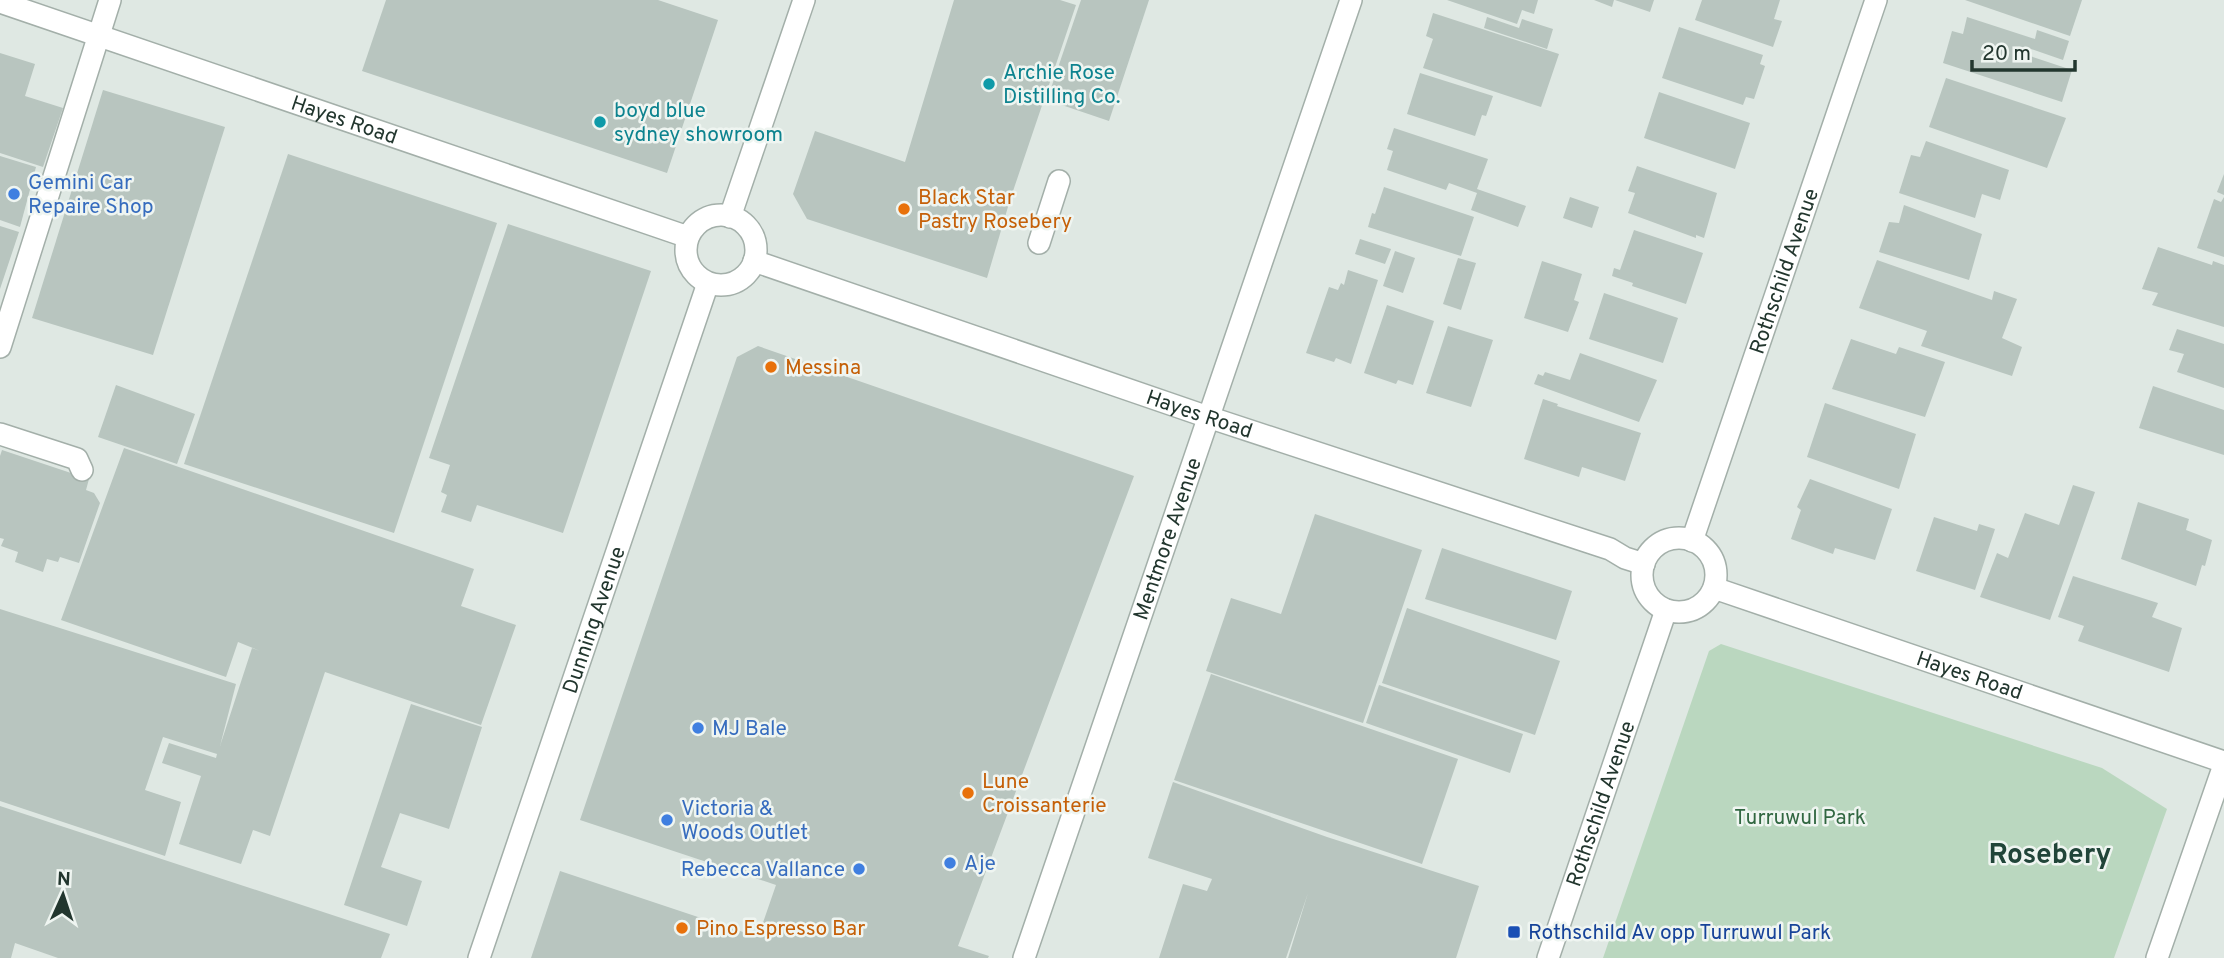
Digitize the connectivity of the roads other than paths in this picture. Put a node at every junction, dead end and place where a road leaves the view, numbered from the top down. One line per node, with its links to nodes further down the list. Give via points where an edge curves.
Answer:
1 (110, 0): 6 (street)
2 (804, 0): 8 (street)
3 (1351, 0): 14 (street, Mentmore Avenue)
4 (1876, 0): 17 (street, Rothschild Avenue)
5 (0, 2): 6 (street, Hayes Road)
6 (98, 36): 9 (street, Hayes Road); 13 (street)
7 (1059, 181): 10 (street)
8 (730, 217): 9 (street, via 705,219); 11 (street, via 740,221 754,239)
9 (688, 237): 12 (street, via 688,264)
10 (1039, 243)
11 (754, 261): 12 (street, via 741,279); 14 (street, Hayes Road)
12 (708, 283): 22 (street, Dunning Avenue)
13 (0, 347)
14 (1208, 417): 18 (street, Hayes Road, via 1597,544); 23 (street, Mentmore Avenue)
15 (0, 434): 16 (street, via 77,459)
16 (82, 470)
17 (1692, 541): 18 (street, via 1668,540); 19 (street, via 1710,555)
18 (1644, 564): 20 (street, via 1646,592)
19 (1714, 589): 20 (street, via 1694,609); 21 (street, Hayes Road)
20 (1666, 610): 24 (street, Rothschild Avenue)
21 (2224, 763): 25 (street)
22 (479, 958)
23 (1024, 958)
24 (1548, 958)
25 (2157, 958)

